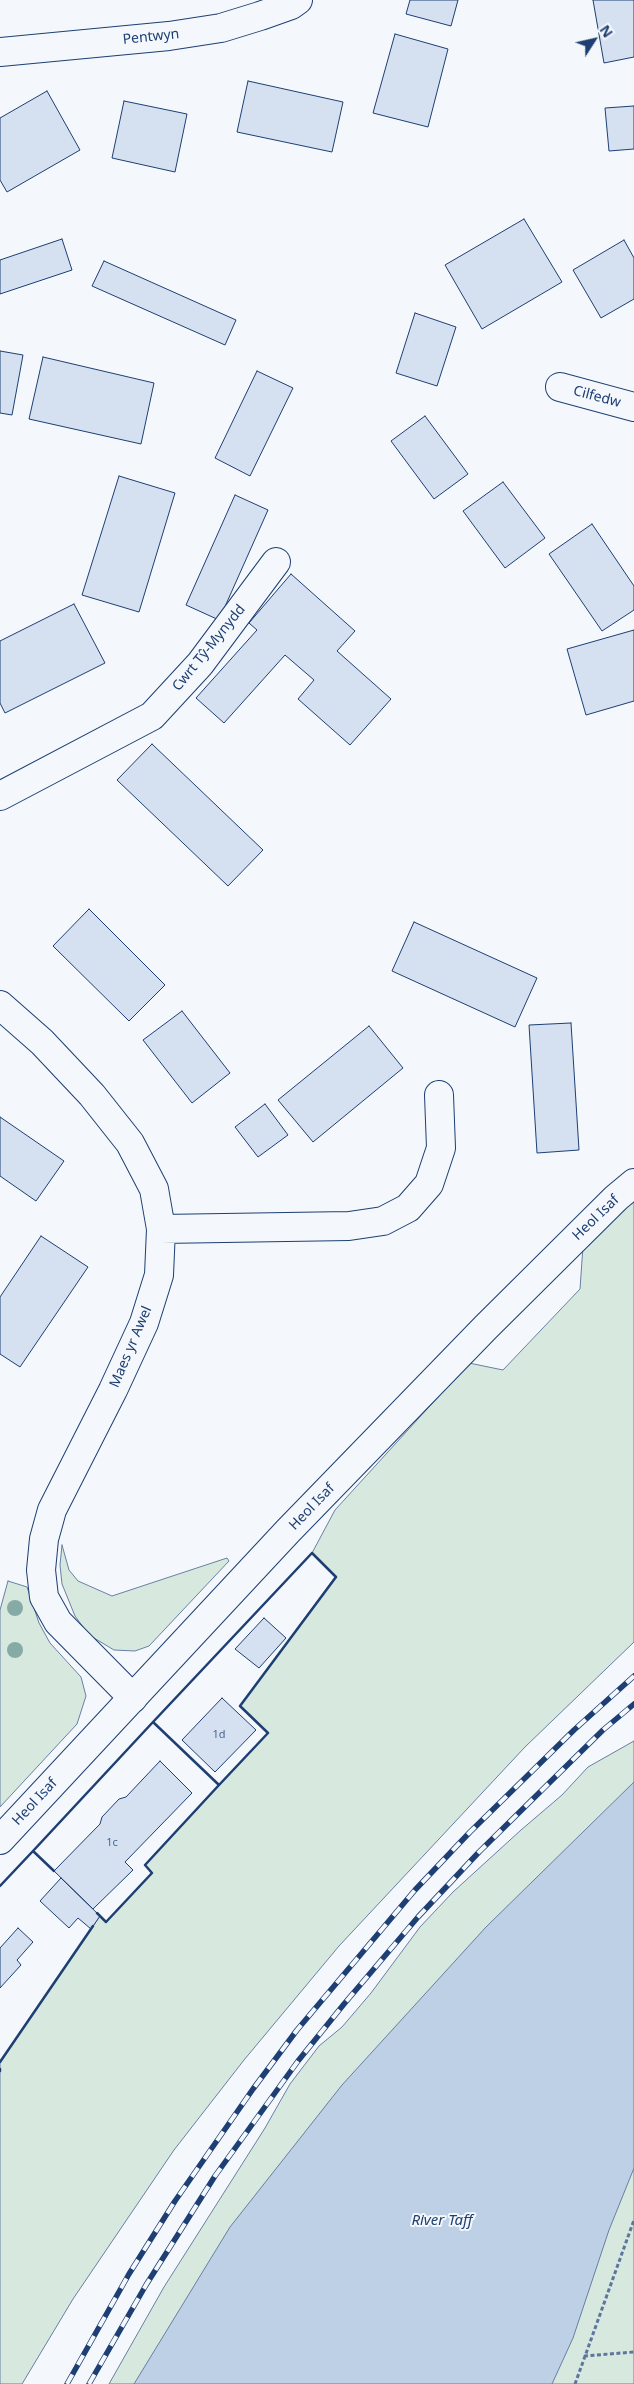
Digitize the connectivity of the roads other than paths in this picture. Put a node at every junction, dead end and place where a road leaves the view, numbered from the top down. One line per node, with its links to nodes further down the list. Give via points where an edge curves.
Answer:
1 (298, 0): 2 (street, Pentwyn, via 268,14 222,28)
2 (0, 52)
3 (560, 388): 4 (street, Cilfedw)
4 (634, 408)
5 (276, 562): 6 (street, Cwrt Tŷ-Mynydd, via 200,664 152,716)
6 (0, 796)
7 (0, 1005): 10 (street, Maes yr Awel, via 42,1042 92,1095 130,1143 154,1189)
8 (439, 1096): 10 (street, via 441,1148 429,1184 408,1208 383,1221 349,1226)
9 (634, 1183): 11 (street, Heol Isaf, via 486,1327)
10 (161, 1229): 11 (street, Maes yr Awel, via 159,1275 144,1323 52,1510 44,1539 41,1570 44,1597 58,1622)
11 (133, 1698): 12 (street, Heol Isaf)
12 (0, 1840)

